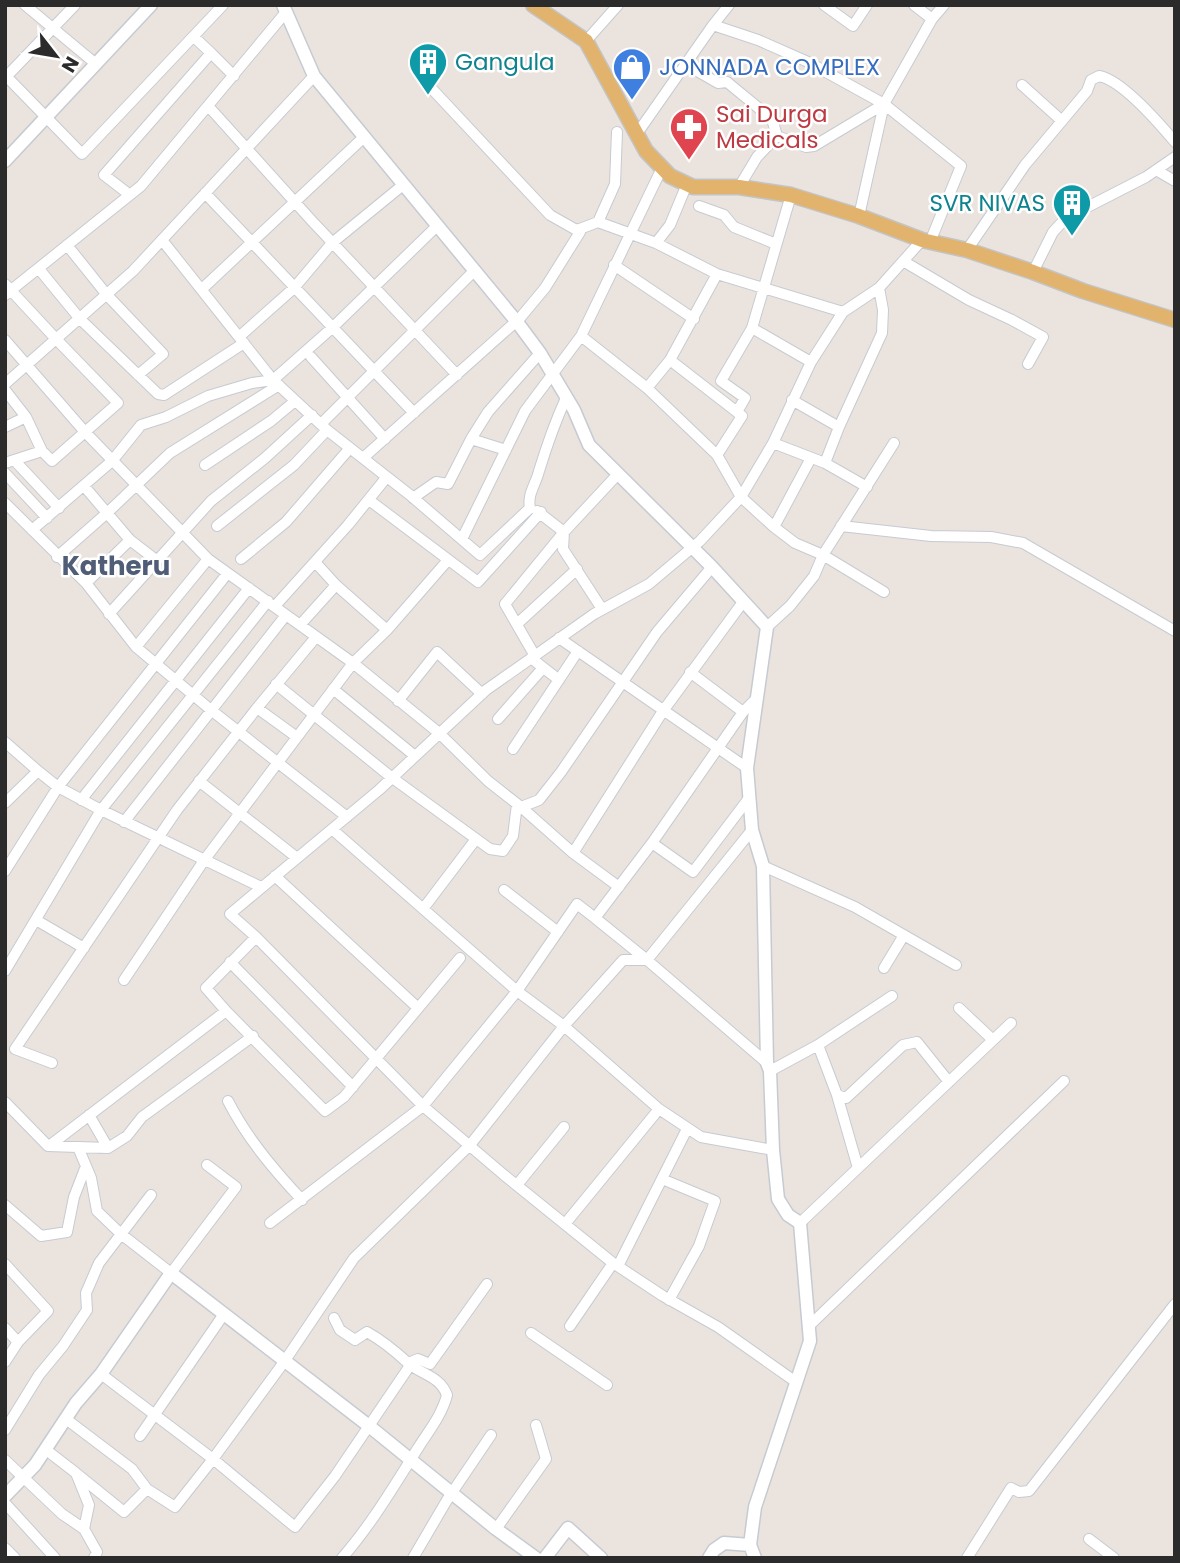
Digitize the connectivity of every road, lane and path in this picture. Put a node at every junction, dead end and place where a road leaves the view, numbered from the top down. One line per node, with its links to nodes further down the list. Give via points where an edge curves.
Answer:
1 (25, 5): 15 (street)
2 (75, 5): 15 (street)
3 (151, 5): 19 (main road)
4 (223, 5): 16 (street)
5 (618, 5): 17 (street)
6 (729, 5): 14 (street)
7 (824, 5): 8 (street, via 853,26)
8 (867, 5)
9 (914, 5): 13 (street)
10 (944, 5): 13 (street)
11 (542, 8): 17 (main road)
12 (285, 9): 21 (street); 22 (main road)
13 (932, 19): 26 (street)
14 (713, 24): 20 (street); 26 (street, via 808,62)
15 (53, 29): 19 (street); 23 (street)
16 (194, 37): 18 (street); 28 (street, via 82,154)
17 (586, 41): 31 (main road)
18 (211, 53): 21 (street); 45 (street, via 104,175)
19 (96, 64): 28 (main road)
20 (685, 64): 31 (street); 32 (street, via 718,83 727,82 772,119)
21 (234, 76): 27 (street)
22 (314, 76): 33 (main road); 35 (street)
23 (6, 77): 28 (street)
24 (1022, 85): 29 (street)
25 (433, 90): 52 (street, via 550,215)
26 (884, 104): 32 (street, via 814,146); 49 (street); 55 (street, via 961,166)
27 (209, 107): 35 (street); 45 (street)
28 (45, 118): 37 (main road)
29 (1062, 121): 34 (street, via 1091,80 1108,77); 61 (street, via 1025,165)
30 (617, 132): 50 (street, via 615,184)
31 (636, 135): 38 (main road)
32 (777, 136): 43 (street)
33 (363, 138): 42 (main road); 47 (street)
34 (1175, 142)
35 (245, 149): 44 (street); 47 (street)
36 (1175, 157): 39 (street)
37 (5, 161)
38 (662, 168): 41 (main road); 53 (street)
39 (1156, 170): 40 (street); 66 (street, via 1066,218 1053,232)
40 (1175, 181)
41 (687, 184): 43 (main road); 58 (street, via 670,225)
42 (403, 185): 51 (main road); 57 (street)
43 (739, 187): 46 (main road)
44 (205, 193): 54 (street); 56 (street)
45 (130, 195): 60 (street)
46 (791, 195): 49 (main road); 59 (street)
47 (296, 204): 56 (street); 57 (street)
48 (699, 206): 59 (street)
49 (859, 216): 55 (main road)
50 (598, 222): 52 (street); 53 (street)
51 (437, 226): 65 (main road); 68 (street)
52 (577, 230): 79 (street, via 580,232 545,288)
53 (630, 235): 58 (street); 63 (street)
54 (162, 240): 72 (street); 74 (street)
55 (926, 241): 61 (main road); 62 (street)
56 (251, 242): 70 (street); 72 (street)
57 (332, 243): 68 (street); 70 (street)
58 (656, 243): 67 (street)
59 (776, 244): 69 (street)
60 (67, 245): 64 (street); 74 (street)
61 (967, 250): 66 (main road)
62 (903, 261): 71 (street); 91 (street, via 1042,337)
63 (614, 265): 77 (street); 83 (street)
64 (39, 269): 73 (street); 76 (street)
65 (475, 270): 79 (main road); 82 (street)
66 (1033, 272): 78 (main road)
67 (716, 274): 69 (street); 77 (street)
68 (374, 287): 80 (street); 82 (street)
69 (763, 287): 75 (street); 81 (street)
70 (294, 288): 80 (street); 84 (street)
71 (879, 288): 75 (street); 111 (street, via 882,333)
72 (202, 289): 84 (street)
73 (7, 290): 86 (street)
74 (107, 295): 76 (street); 95 (street, via 163,354)
75 (843, 312): 90 (street)
76 (80, 319): 86 (street); 95 (street)
77 (694, 319): 89 (street)
78 (1175, 320)
79 (517, 322): 87 (main road); 96 (street)
80 (331, 328): 93 (street); 97 (street)
81 (752, 328): 90 (street); 105 (street, via 721,381 745,398)
82 (414, 330): 93 (street); 96 (street)
83 (580, 336): 94 (street); 99 (street)
84 (242, 339): 95 (street, via 164,396); 97 (street)
85 (5, 340): 92 (street)
86 (57, 341): 92 (street); 112 (street, via 118,403)
87 (540, 353): 94 (main road); 114 (street, via 488,412)
88 (311, 356): 101 (street)
89 (670, 360): 99 (street); 105 (street)
90 (811, 362): 103 (street)
91 (1028, 364)
92 (29, 365): 98 (street); 112 (street)
93 (373, 371): 101 (street); 106 (street)
94 (551, 373): 102 (main road); 118 (street, via 524,411)
95 (138, 375)
96 (457, 375): 106 (street)
97 (276, 382): 104 (street); 123 (street, via 252,383 208,396 141,425); 131 (street, via 170,453)
98 (5, 384)
99 (647, 388): 120 (street)
100 (5, 390): 108 (street)
101 (348, 398): 110 (street); 113 (street)
102 (566, 398): 128 (main road, via 589,445); 138 (street, via 550,431 528,499)
103 (792, 400): 111 (street); 115 (street)
104 (295, 401): 107 (street); 126 (street)
105 (737, 412): 120 (street, via 742,416)
106 (414, 413): 113 (street)
107 (312, 415): 110 (street); 147 (street, via 211,501)
108 (26, 417): 109 (street); 119 (street)
109 (5, 427)
110 (324, 427): 117 (street); 143 (street, via 294,465)
111 (838, 427): 125 (street)
112 (85, 432): 119 (street, via 51,461); 123 (street)
113 (384, 439): 121 (street)
114 (471, 439): 118 (street); 134 (street, via 448,485 436,482)
115 (773, 443): 122 (street); 133 (street)
116 (894, 443): 132 (street)
117 (350, 448): 121 (street); 154 (street, via 286,522)
118 (506, 450): 148 (street)
119 (42, 451): 124 (street)
120 (717, 455): 133 (street)
121 (363, 458): 129 (street)
122 (811, 458): 125 (street); 144 (street)
123 (112, 461): 130 (street); 131 (street)
124 (10, 462): 137 (street)
125 (825, 463): 132 (street)
126 (205, 465)
127 (5, 473): 141 (street)
128 (618, 474): 146 (street); 150 (main road)
129 (386, 478): 134 (street); 135 (street)
130 (84, 486): 137 (street); 140 (street)
131 (136, 486): 140 (street); 147 (street)
132 (867, 487): 142 (street)
133 (741, 497): 144 (street); 150 (street)
134 (414, 498): 148 (street)
135 (369, 500): 156 (street); 157 (street)
136 (5, 503): 145 (street)
137 (59, 508): 141 (street)
138 (530, 508): 139 (street); 148 (street, via 480,555)
139 (541, 512): 146 (street); 156 (street, via 478,582)
140 (107, 513): 149 (street); 152 (street)
141 (47, 518): 145 (street)
142 (841, 526): 151 (street); 174 (street, via 1023,543)
143 (217, 527)
144 (774, 527): 151 (street)
145 (32, 530): 152 (street)
146 (564, 532): 159 (street, via 563,549); 170 (street, via 505,604)
147 (184, 533): 153 (street); 155 (street)
148 (462, 539)
149 (130, 540): 155 (street); 161 (street)
150 (692, 547): 158 (main road); 167 (street, via 649,584)
151 (822, 555): 164 (street); 172 (street, via 814,576)
152 (57, 557): 161 (street)
153 (208, 559): 160 (street); 177 (street)
154 (241, 559)
155 (156, 560): 168 (street)
156 (448, 560): 173 (street)
157 (315, 562): 162 (street); 166 (street)
158 (712, 567): 165 (main road); 186 (street, via 656,632)
159 (577, 569): 167 (street); 170 (street)
160 (227, 574): 163 (street); 181 (street)
161 (86, 583): 168 (street)
162 (336, 585): 171 (street); 173 (street)
163 (249, 588): 166 (street); 184 (street)
164 (884, 592)
165 (743, 602): 172 (main road); 183 (street)
166 (271, 604): 169 (street); 189 (street)
167 (602, 609): 176 (street)
168 (109, 614): 177 (street)
169 (286, 615): 171 (street); 194 (street)
170 (517, 624): 179 (street)
171 (300, 625): 175 (street)
172 (767, 627): 191 (main road)
173 (387, 630): 180 (street)
174 (1175, 631)
175 (316, 637): 180 (street); 187 (street)
176 (559, 638): 178 (street); 179 (street)
177 (136, 647): 181 (street)
178 (578, 651): 185 (street); 186 (street)
179 (533, 657): 182 (street); 190 (street)
180 (353, 663): 188 (street); 192 (street)
181 (156, 664): 184 (street); 211 (street)
182 (543, 668): 185 (street); 198 (street)
183 (690, 672): 195 (street); 196 (street)
184 (175, 680): 189 (street); 213 (street)
185 (559, 680): 204 (street)
186 (623, 683): 195 (street); 215 (street, via 539,800)
187 (276, 684): 193 (street); 197 (street)
188 (333, 689): 197 (street); 205 (street)
189 (192, 694): 194 (street); 216 (street)
190 (482, 694): 192 (street, via 437,652); 200 (street)
191 (757, 698): 196 (street); 207 (main road)
192 (398, 701): 200 (street)
193 (257, 708): 199 (street); 201 (street)
194 (211, 710): 199 (street); 219 (street)
195 (663, 710): 203 (street); 225 (street)
196 (743, 712): 203 (street)
197 (314, 714): 201 (street); 209 (street)
198 (498, 719)
199 (238, 732): 206 (street); 210 (street)
200 (439, 733): 205 (street); 215 (street)
201 (297, 737): 206 (street)
202 (5, 742): 208 (street)
203 (719, 747): 207 (street); 224 (street)
204 (513, 750)
205 (415, 757): 209 (street)
206 (277, 763): 217 (street); 218 (street)
207 (747, 768): 212 (main road)
208 (38, 771): 211 (street); 214 (street)
209 (391, 777): 218 (street); 223 (street)
210 (199, 781): 217 (street); 222 (street)
211 (58, 787): 213 (street); 229 (street)
212 (749, 798): 221 (main road); 224 (street, via 693,872)
213 (81, 800): 216 (street)
214 (5, 803)
215 (519, 806): 223 (street, via 513,836 503,850 489,849); 225 (street)
216 (101, 810): 219 (street); 236 (street)
217 (239, 813): 226 (street); 227 (street)
218 (346, 817): 220 (street)
219 (124, 822): 222 (street)
220 (332, 830): 226 (street); 234 (street)
221 (752, 830): 228 (main road); 242 (street)
222 (158, 837): 227 (street); 240 (street)
223 (476, 839): 234 (street)
224 (652, 843): 232 (street)
225 (573, 853): 232 (street)
226 (297, 858): 230 (street)
227 (205, 859): 231 (street); 247 (street)
228 (763, 866): 238 (street, via 855,907); 260 (main road)
229 (5, 871)
230 (275, 876): 231 (street); 250 (street)
231 (261, 887): 239 (street, via 230,914)
232 (619, 887): 235 (street)
233 (504, 890): 237 (street)
234 (424, 909): 248 (street)
235 (595, 918): 237 (street, via 577,904); 242 (street)
236 (36, 920): 240 (street); 246 (street)
237 (558, 932): 248 (street)
238 (904, 935): 244 (street); 245 (street)
239 (256, 937): 243 (street); 258 (street)
240 (84, 948): 259 (street, via 15,1049)
241 (460, 958): 250 (street)
242 (647, 960): 254 (street, via 623,960); 260 (street)
243 (229, 962): 252 (street, via 206,988); 263 (street)
244 (956, 965)
245 (884, 968)
246 (5, 971)
247 (124, 980)
248 (517, 991): 254 (street); 267 (street)
249 (892, 996): 257 (street)
250 (418, 1008): 258 (street)
251 (959, 1008): 256 (street)
252 (226, 1011): 255 (street); 269 (street)
253 (1012, 1023): 256 (street)
254 (564, 1027): 268 (street); 272 (street)
255 (253, 1036): 263 (street, via 325,1111); 275 (street)
256 (993, 1040): 262 (street)
257 (818, 1045): 260 (street); 264 (street)
258 (375, 1057): 263 (street); 267 (street)
259 (52, 1063)
260 (768, 1067): 276 (main road)
261 (1064, 1081): 297 (street)
262 (949, 1082): 264 (street, via 917,1042 904,1045 846,1098); 279 (street)
263 (353, 1087)
264 (837, 1095): 279 (street)
265 (228, 1101): 283 (street, via 243,1130)
266 (5, 1102): 273 (street)
267 (423, 1106): 272 (street); 283 (street)
268 (659, 1108): 271 (street); 287 (street)
269 (89, 1115): 273 (street); 275 (street)
270 (564, 1127): 281 (street)
271 (687, 1129): 276 (street, via 701,1137); 280 (street)
272 (470, 1145): 281 (street); 303 (street, via 354,1258)
273 (48, 1146): 274 (street)
274 (78, 1147): 275 (street); 278 (street)
275 (108, 1147)
276 (773, 1150): 286 (main road, via 778,1199)
277 (207, 1165): 291 (street, via 236,1187)
278 (86, 1166): 284 (street, via 66,1232 41,1236); 288 (street, via 97,1211)
279 (858, 1168): 286 (street)
280 (662, 1179): 290 (street); 293 (street, via 715,1200 699,1246)
281 (517, 1185): 287 (street)
282 (151, 1195): 288 (street)
283 (302, 1200): 285 (street)
284 (5, 1205)
285 (270, 1223)
286 (800, 1223): 297 (main road)
287 (565, 1224): 290 (street)
288 (121, 1234): 291 (street); 312 (street, via 99,1263 86,1293 87,1310)
289 (5, 1264): 301 (street, via 48,1311)
290 (616, 1265): 293 (street); 298 (street)
291 (171, 1273): 295 (main road); 305 (main road)
292 (487, 1284): 304 (street, via 429,1364 418,1359)
293 (669, 1300): 306 (street, via 718,1327)
294 (1175, 1304): 339 (street, via 1029,1491 1011,1488)
295 (224, 1314): 303 (main road); 308 (street)
296 (334, 1318): 304 (street, via 340,1330 355,1340 367,1332)
297 (810, 1325): 306 (main road, via 810,1340)
298 (570, 1326)
299 (5, 1328): 301 (street)
300 (531, 1333): 307 (street)
301 (18, 1342): 302 (street)
302 (5, 1362)
303 (284, 1362): 311 (main road); 316 (street)
304 (411, 1365): 311 (street); 318 (street, via 429,1374 447,1395)
305 (101, 1374): 308 (street); 309 (main road)
306 (796, 1382): 329 (main road, via 755,1507)
307 (607, 1385)
308 (155, 1415): 314 (street); 316 (street)
309 (66, 1419): 315 (main road); 321 (street, via 132,1469)
310 (536, 1425): 326 (street, via 546,1459)
311 (369, 1426): 316 (street, via 295,1527); 318 (main road)
312 (5, 1430)
313 (491, 1434): 322 (street)
314 (140, 1436)
315 (45, 1449): 319 (street); 320 (main road)
316 (213, 1459): 321 (street, via 175,1507)
317 (5, 1460): 320 (street)
318 (410, 1461): 322 (main road); 333 (street)
319 (76, 1474): 321 (street, via 124,1511); 325 (street, via 89,1505)
320 (22, 1476): 323 (main road); 325 (street)
321 (147, 1489)
322 (451, 1494): 326 (main road); 334 (street)
323 (5, 1496)
324 (5, 1503): 331 (street)
325 (84, 1529): 332 (street, via 97,1552)
326 (496, 1529): 335 (main road)
327 (1089, 1539): 340 (street)
328 (5, 1548): 330 (street)
329 (753, 1551): 338 (main road, via 724,1543)
330 (15, 1558)
331 (55, 1558)
332 (93, 1558)
333 (342, 1558)
334 (413, 1558)
335 (536, 1558)
336 (545, 1558): 337 (main road, via 568,1528)
337 (601, 1558)
338 (709, 1558)
339 (967, 1558)
340 (1114, 1558)

